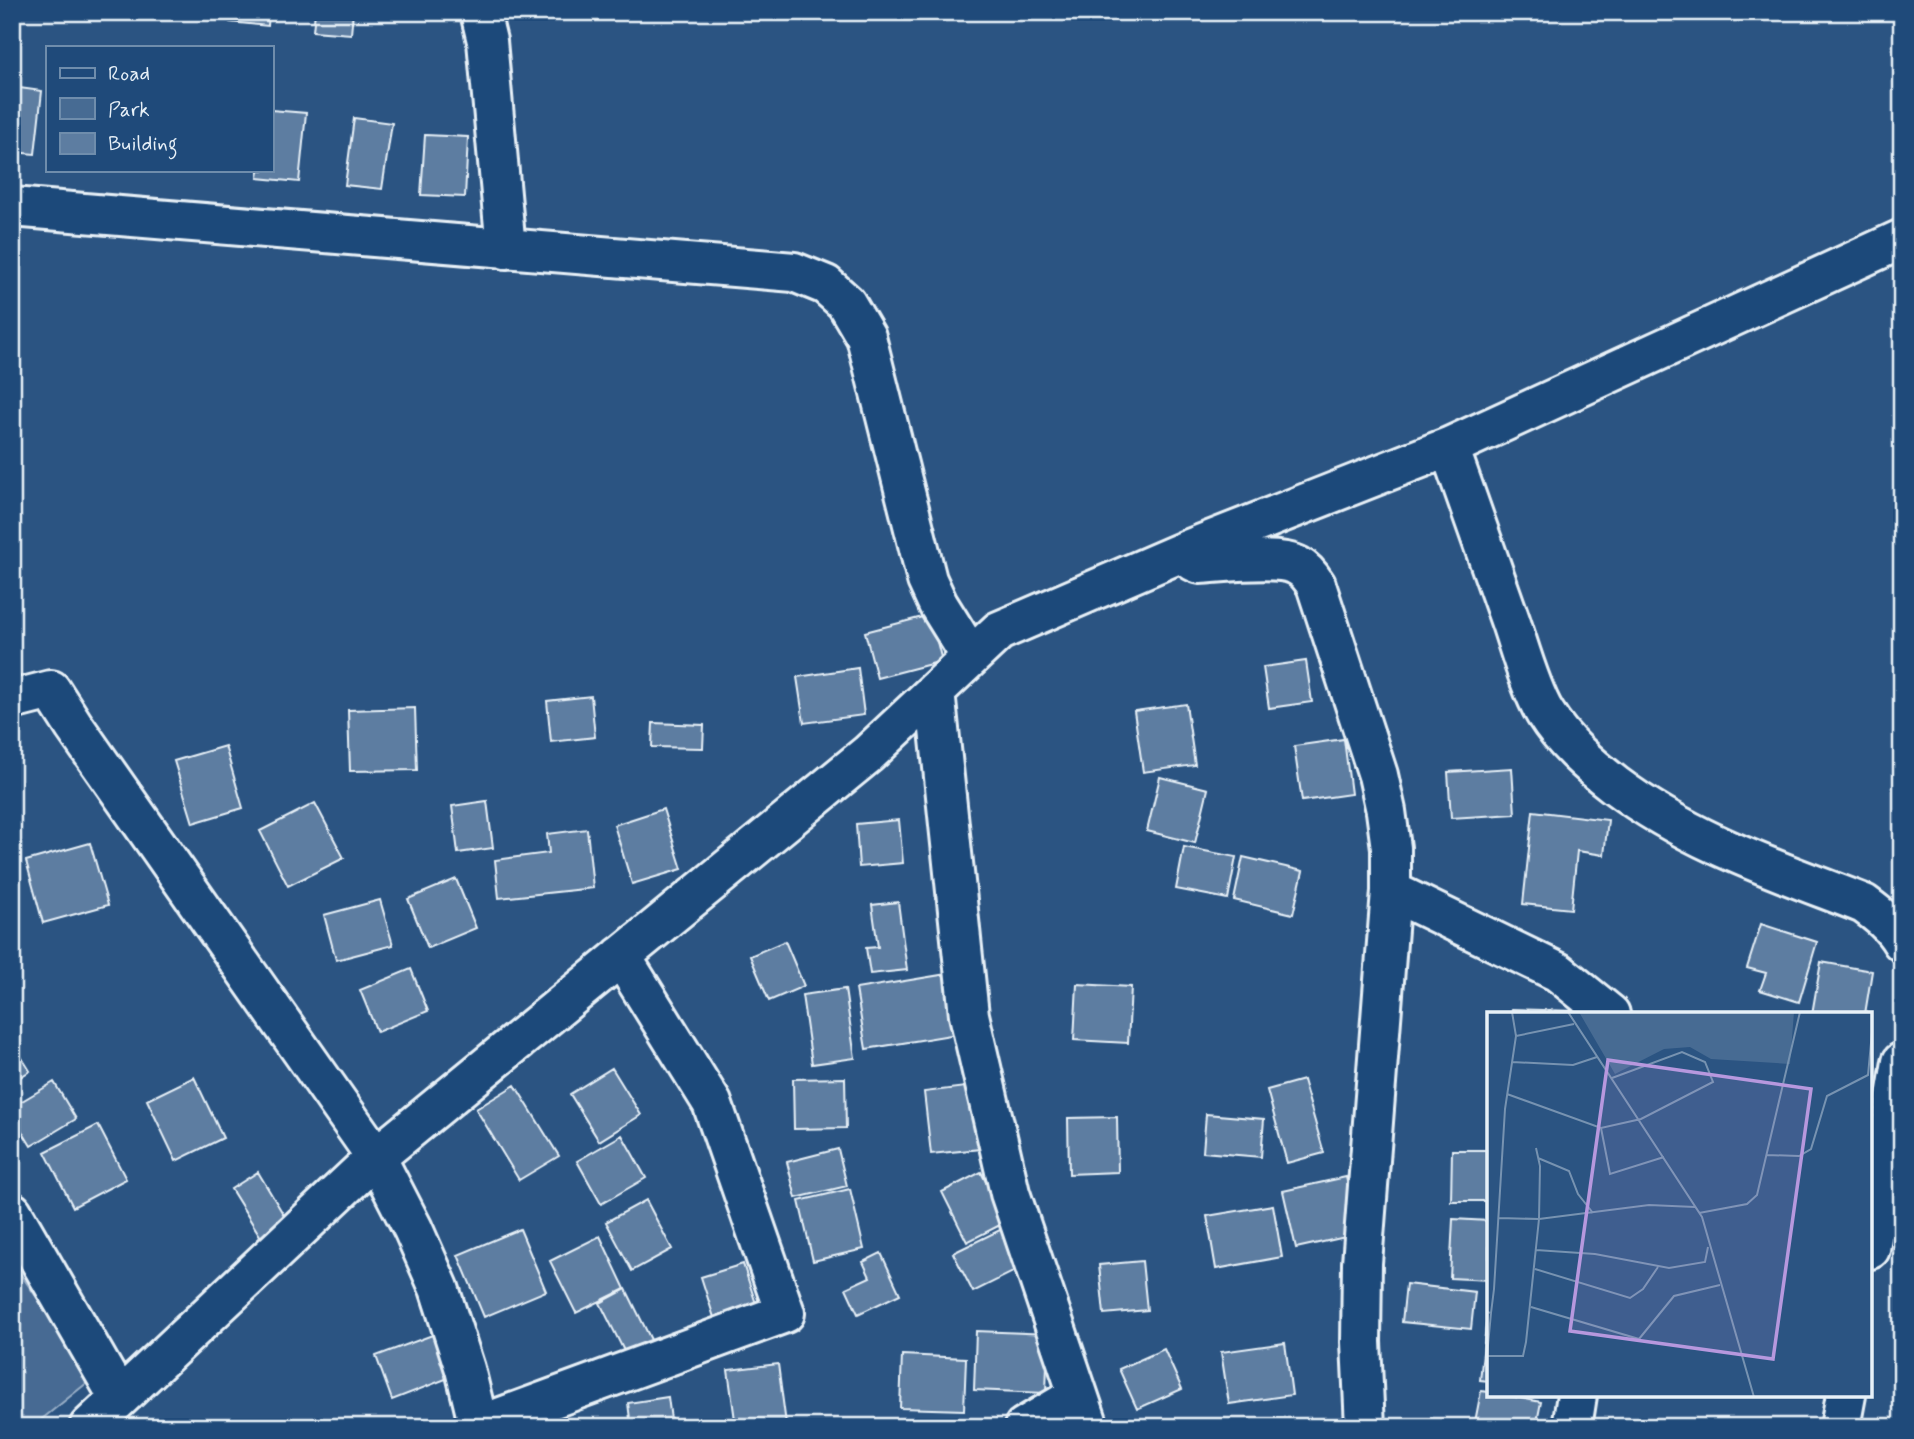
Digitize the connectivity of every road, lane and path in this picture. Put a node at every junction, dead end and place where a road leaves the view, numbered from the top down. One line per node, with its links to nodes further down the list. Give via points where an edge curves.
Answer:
1 (480, 12): 4 (street, via 487,41)
2 (12, 207): 4 (street)
3 (1902, 239): 5 (street)
4 (506, 249): 7 (street, via 794,272 826,285 846,303 866,337 927,580)
5 (1449, 447): 6 (street); 11 (street, via 1544,712 1573,749 1638,802 1676,825 1725,850 1864,904 1883,918)
6 (1187, 550): 7 (street, via 999,631); 10 (street, via 1192,562 1200,564 1280,560 1296,564 1317,585 1381,787 1391,848)
7 (971, 657): 8 (street)
8 (935, 691): 12 (street, via 868,754); 21 (street, via 969,1015 1010,1194)
9 (12, 701): 15 (street, via 51,690)
10 (1391, 891): 13 (street, via 1558,972); 25 (street, via 1362,1263)
11 (1902, 942)
12 (621, 956): 15 (street); 22 (street, via 712,1103 785,1313)
13 (1608, 1012)
14 (1902, 1062): 17 (street)
15 (376, 1157): 20 (street); 22 (street, via 439,1288)
16 (12, 1212): 20 (street)
17 (1872, 1237)
18 (1577, 1397): 26 (street)
19 (1846, 1397): 27 (street)
20 (119, 1398): 23 (street)
21 (1084, 1411): 24 (street)
22 (480, 1426)
23 (89, 1427)
24 (1024, 1427)
25 (1365, 1427)
26 (1572, 1427)
27 (1840, 1427)

